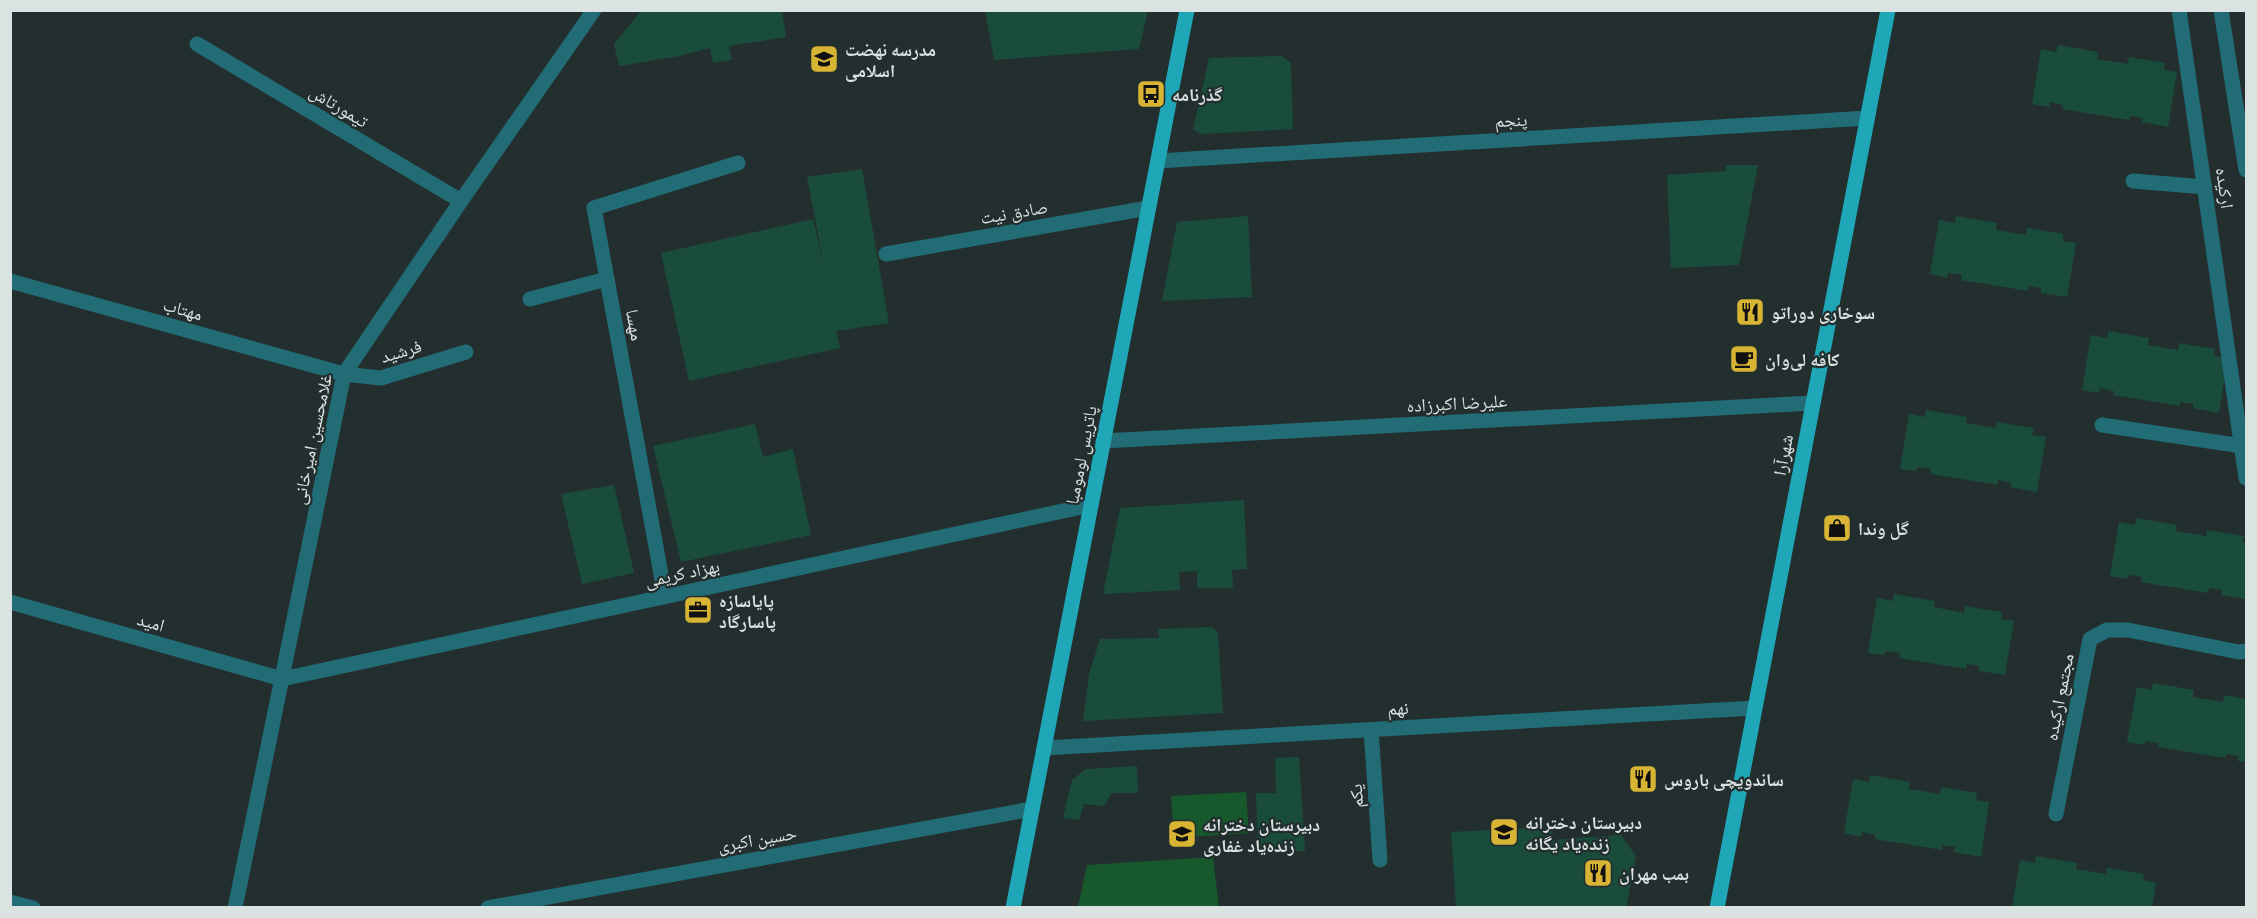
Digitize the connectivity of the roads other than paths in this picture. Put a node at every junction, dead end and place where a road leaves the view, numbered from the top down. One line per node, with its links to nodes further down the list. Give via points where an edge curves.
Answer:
1 (594, 10): 13 (street, غلامحسین امیرخانی)
2 (1187, 10): 8 (main road, پاتریس لومومبا)
3 (1888, 10): 7 (main road, شهرآرا)
4 (2180, 10): 12 (street, ارکیده)
5 (2221, 10): 10 (street)
6 (197, 44): 13 (street, تیمورتاش)
7 (1867, 118): 8 (street, پنجم); 21 (main road, شهرآرا)
8 (1158, 161): 14 (main road, پاتریس لومومبا)
9 (738, 163): 16 (street, مهسا, via 594,208)
10 (2247, 170)
11 (2133, 181): 12 (street)
12 (2205, 187): 24 (street, ارکیده)
13 (461, 201): 20 (street, غلامحسین امیرخانی)
14 (1148, 208): 15 (street, صادق نیت); 23 (main road, پاتریس لومومبا)
15 (886, 254)
16 (607, 279): 18 (street); 27 (street, مهسا)
17 (10, 280): 20 (street, مهتاب)
18 (530, 299)
19 (466, 352): 20 (street, فرشید, via 381,378)
20 (344, 374): 30 (street, غلامحسین امیرخانی)
21 (1813, 403): 23 (street, علیرضا اکبرزاده); 31 (main road, شهرآرا)
22 (2102, 425): 24 (street)
23 (1103, 441): 26 (main road, پاتریس لومومبا)
24 (2242, 446): 25 (street, ارکیده)
25 (2247, 478)
26 (1091, 505): 27 (street, بهزاد کریمی); 33 (main road, پاتریس لومومبا)
27 (665, 596): 30 (street, بهزاد کریمی)
28 (10, 603): 30 (street, امید)
29 (2247, 651): 35 (street, مجتمع ارکیده, via 2128,630 2107,630 2090,639)
30 (282, 679): 39 (street, غلامحسین امیرخانی)
31 (1755, 708): 32 (street, نهم); 42 (main road, شهرآرا)
32 (1371, 730): 33 (street, نهم); 36 (street, یکم)
33 (1044, 748): 34 (main road, پاتریس لومومبا)
34 (1032, 809): 40 (street, حسین اکبری); 41 (main road, پاتریس لومومبا)
35 (2056, 814)
36 (1380, 860)
37 (10, 902): 38 (street)
38 (33, 908)
39 (236, 908)
40 (488, 908)
41 (1013, 908)
42 (1717, 908)

